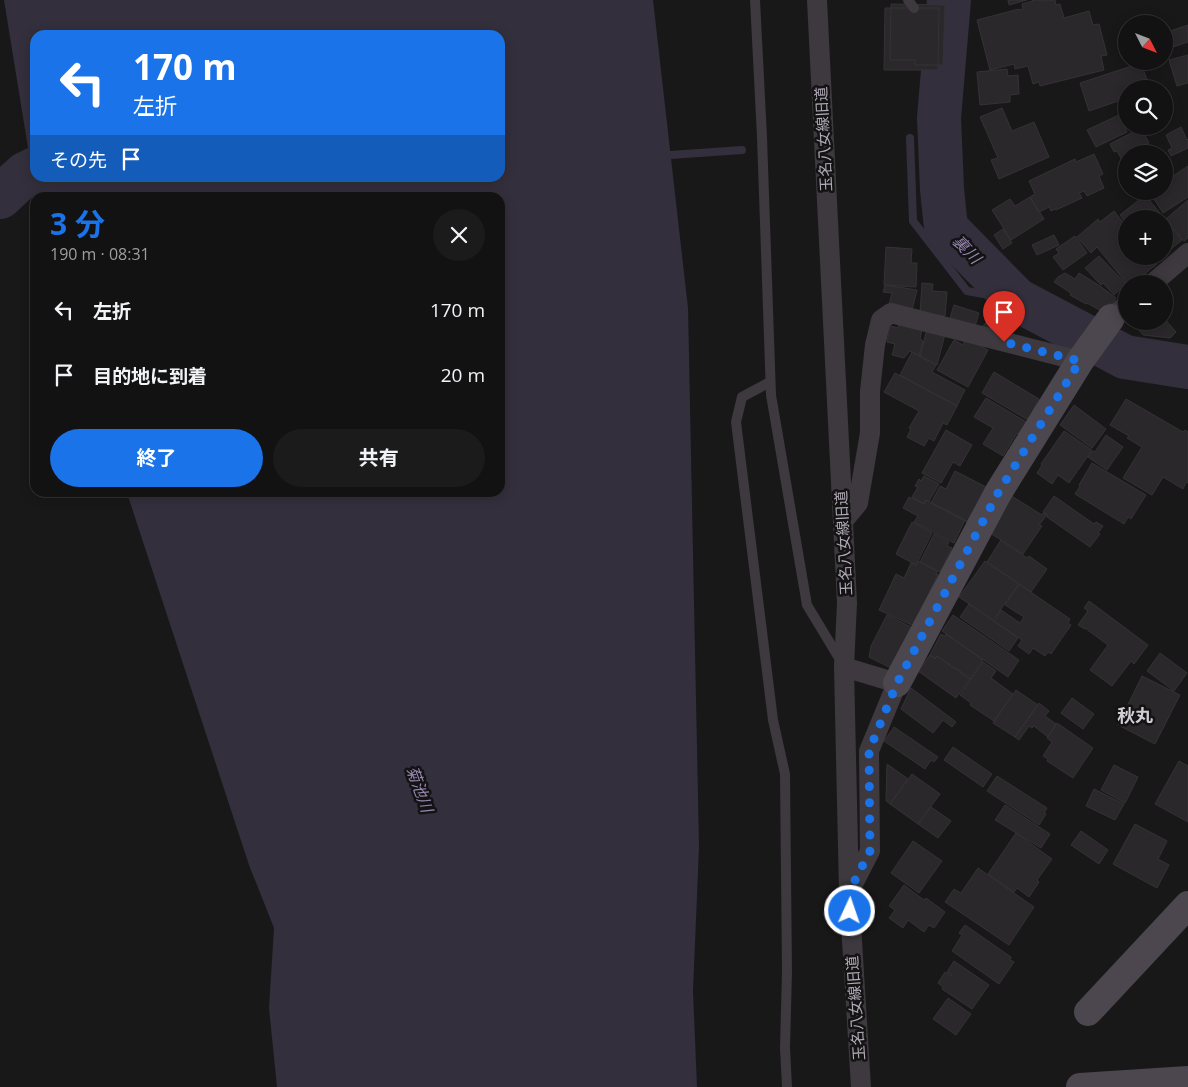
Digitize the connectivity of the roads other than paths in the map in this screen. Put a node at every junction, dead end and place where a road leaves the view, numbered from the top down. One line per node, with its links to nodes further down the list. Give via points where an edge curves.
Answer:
1 (755, 0): 7 (lane)
2 (818, 0): 8 (street, 玉名八女線旧道)
3 (1188, 253): 4 (street)
4 (1162, 275)
5 (1118, 313): 6 (street)
6 (1082, 359): 8 (street, via 891,313 882,320 875,345 870,433 858,503); 10 (street, via 998,493)
7 (770, 382): 9 (lane, via 807,605); 15 (lane, via 742,397 736,422 773,720 785,774)
8 (843, 522): 9 (street, 玉名八女線旧道, via 847,603)
9 (844, 666): 10 (street); 11 (street, 玉名八女線旧道)
10 (897, 683): 11 (street, via 869,751 870,851)
11 (849, 892): 16 (street, 玉名八女線旧道)
12 (1188, 905): 13 (street)
13 (1088, 1012)
14 (1188, 1080): 17 (street)
15 (787, 1087)
16 (861, 1087)
17 (1080, 1087)

